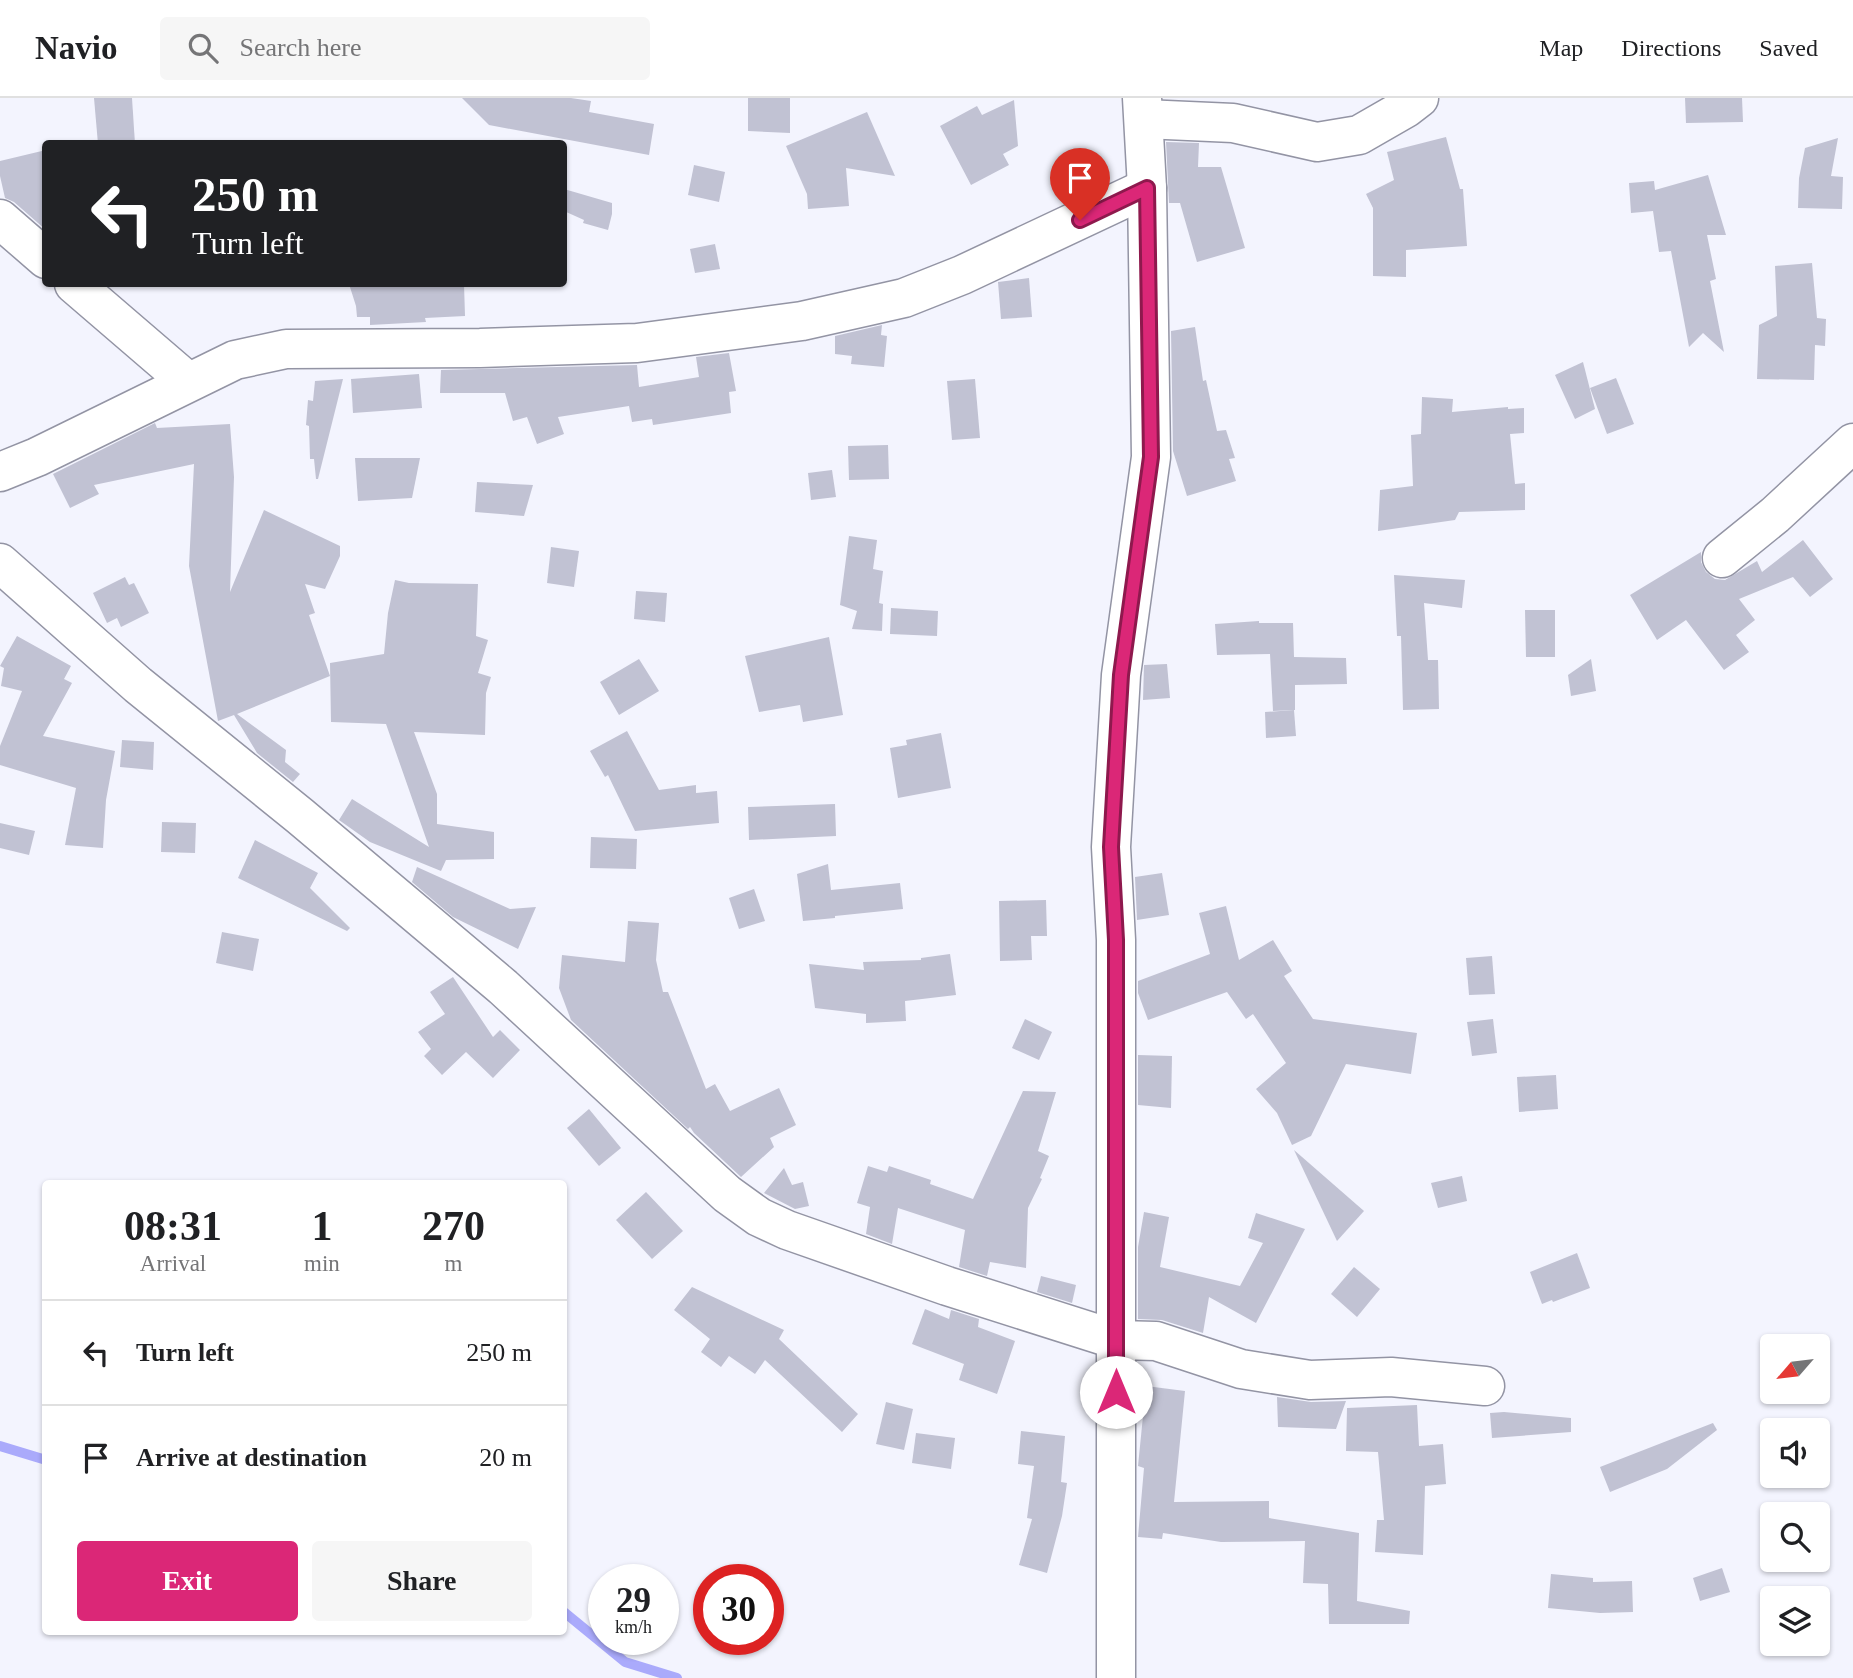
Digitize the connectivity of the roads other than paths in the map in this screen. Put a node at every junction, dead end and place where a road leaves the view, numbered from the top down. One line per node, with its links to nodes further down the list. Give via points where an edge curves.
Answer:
1 (1419, 98): 2 (street, via 1359,135 1317,142)
2 (1143, 109): 3 (street)
3 (1147, 188): 7 (street, via 904,298 802,321 637,343 286,349 235,360); 12 (street, via 1151,457 1121,675 1111,847 1116,940)
4 (0, 219): 5 (street)
5 (42, 256)
6 (77, 287): 7 (street)
7 (188, 383): 9 (street)
8 (1853, 443): 10 (street)
9 (0, 472)
10 (1721, 558)
11 (0, 563): 12 (street, via 138,685 503,987 727,1194 759,1217)
12 (1117, 1340): 13 (street, via 1156,1341 1241,1369 1310,1380 1391,1377); 14 (street)
13 (1485, 1386)
14 (1116, 1678)

